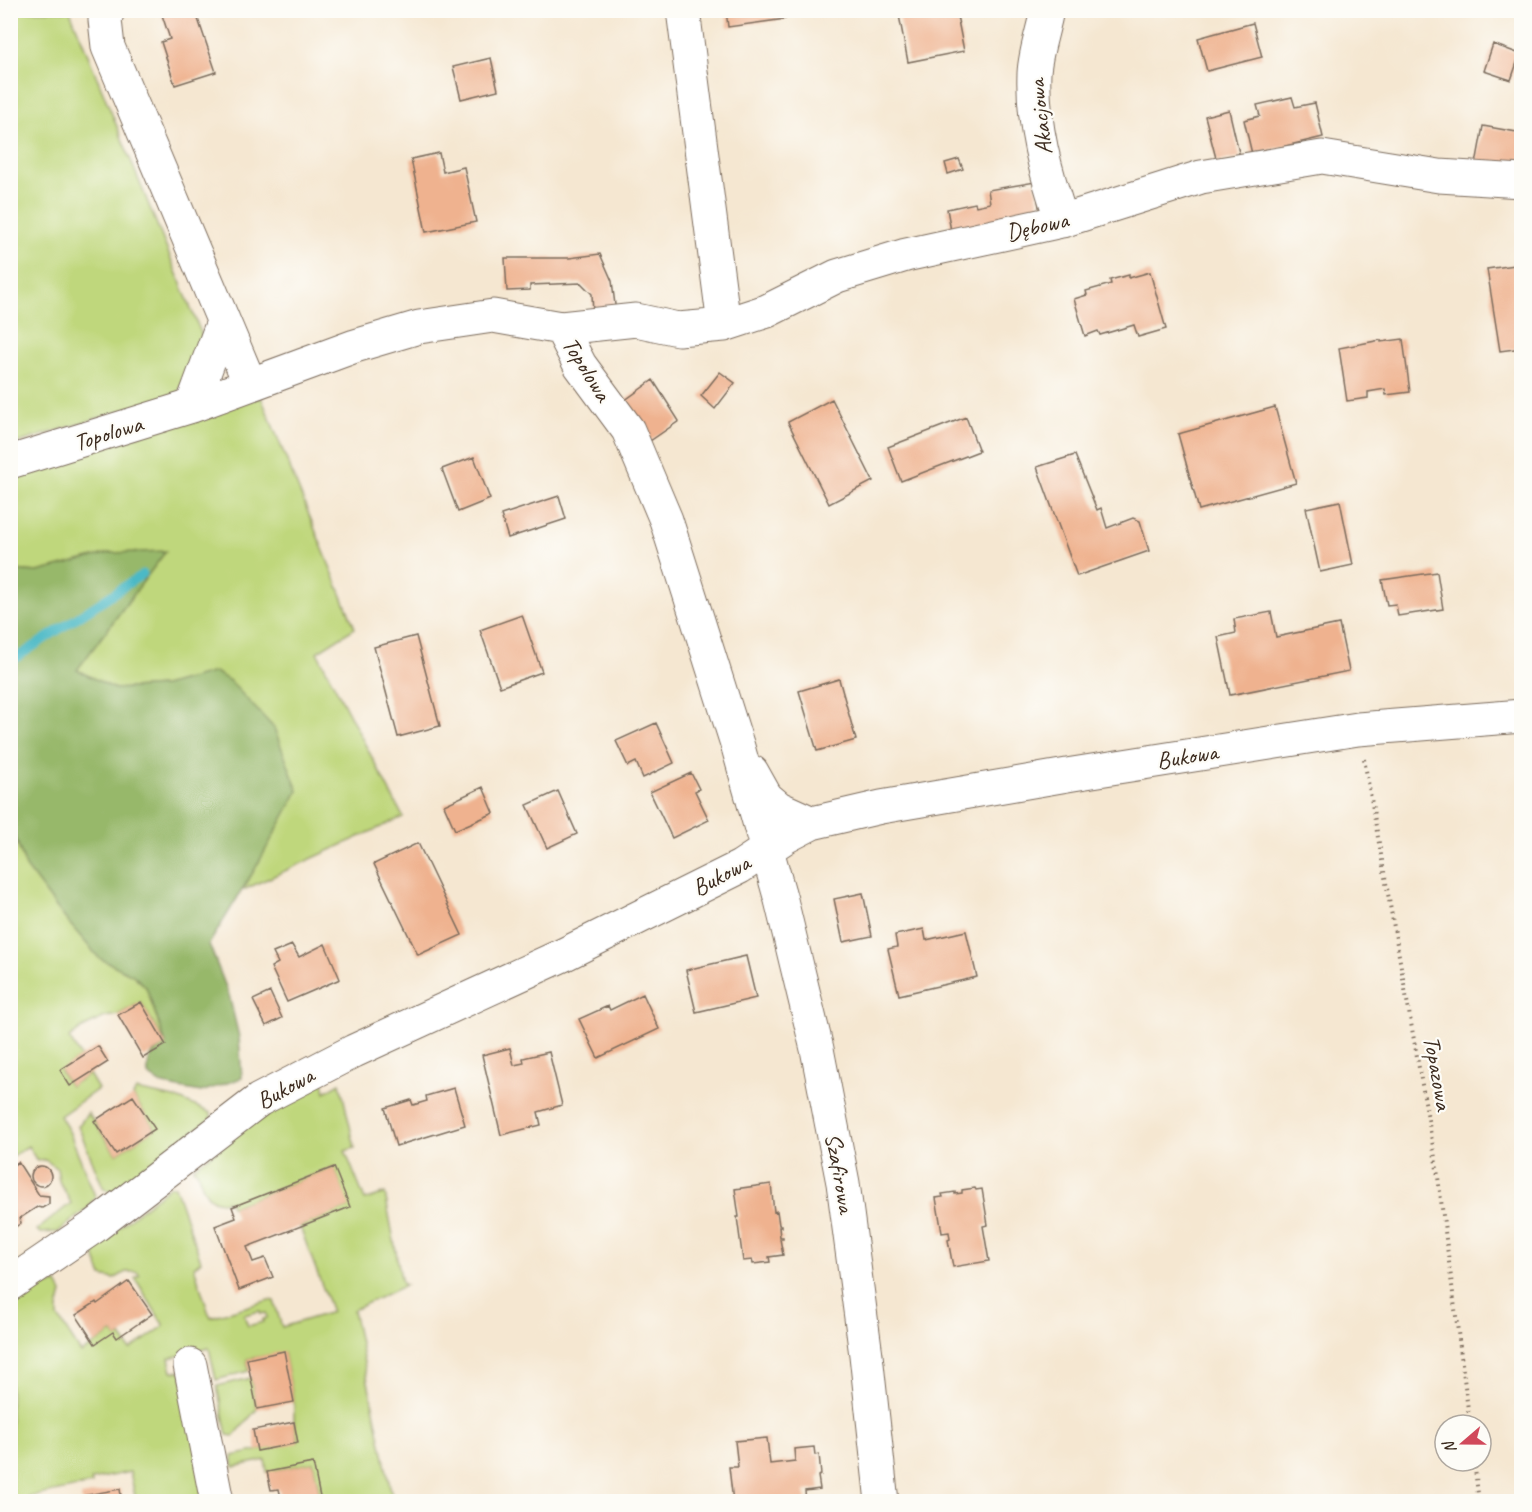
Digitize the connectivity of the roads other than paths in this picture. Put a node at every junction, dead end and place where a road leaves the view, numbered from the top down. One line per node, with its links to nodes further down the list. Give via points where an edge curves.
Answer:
1 (108, 10): 6 (street, via 108,47)
2 (683, 10): 7 (street)
3 (1047, 10): 5 (street, Akacjowa, via 1034,72 1035,116 1047,179)
4 (1521, 181): 5 (street, Dębowa, via 1439,176 1322,157 1201,177)
5 (1062, 221): 7 (street, Dębowa, via 906,255 837,276 767,311)
6 (223, 322): 9 (street); 10 (street)
7 (724, 325): 8 (street, Dębowa, via 678,329 636,320)
8 (561, 328): 9 (street, Topolowa, via 493,316 419,327); 13 (street, Topolowa, via 580,365 628,430 666,520)
9 (250, 384): 10 (street, Topolowa)
10 (192, 406): 11 (street, Topolowa)
11 (10, 462)
12 (1521, 716): 14 (street, Bukowa, via 1358,729 960,793)
13 (738, 747): 14 (street, via 766,797 779,808); 15 (street, Topolowa)
14 (812, 823): 15 (street, Bukowa)
15 (766, 850): 16 (street, Bukowa, via 616,929 354,1051 260,1100 95,1226); 19 (street, Szafirowa, via 817,1048 843,1183)
16 (10, 1284)
17 (190, 1365): 18 (street)
18 (217, 1502)
19 (882, 1502)

